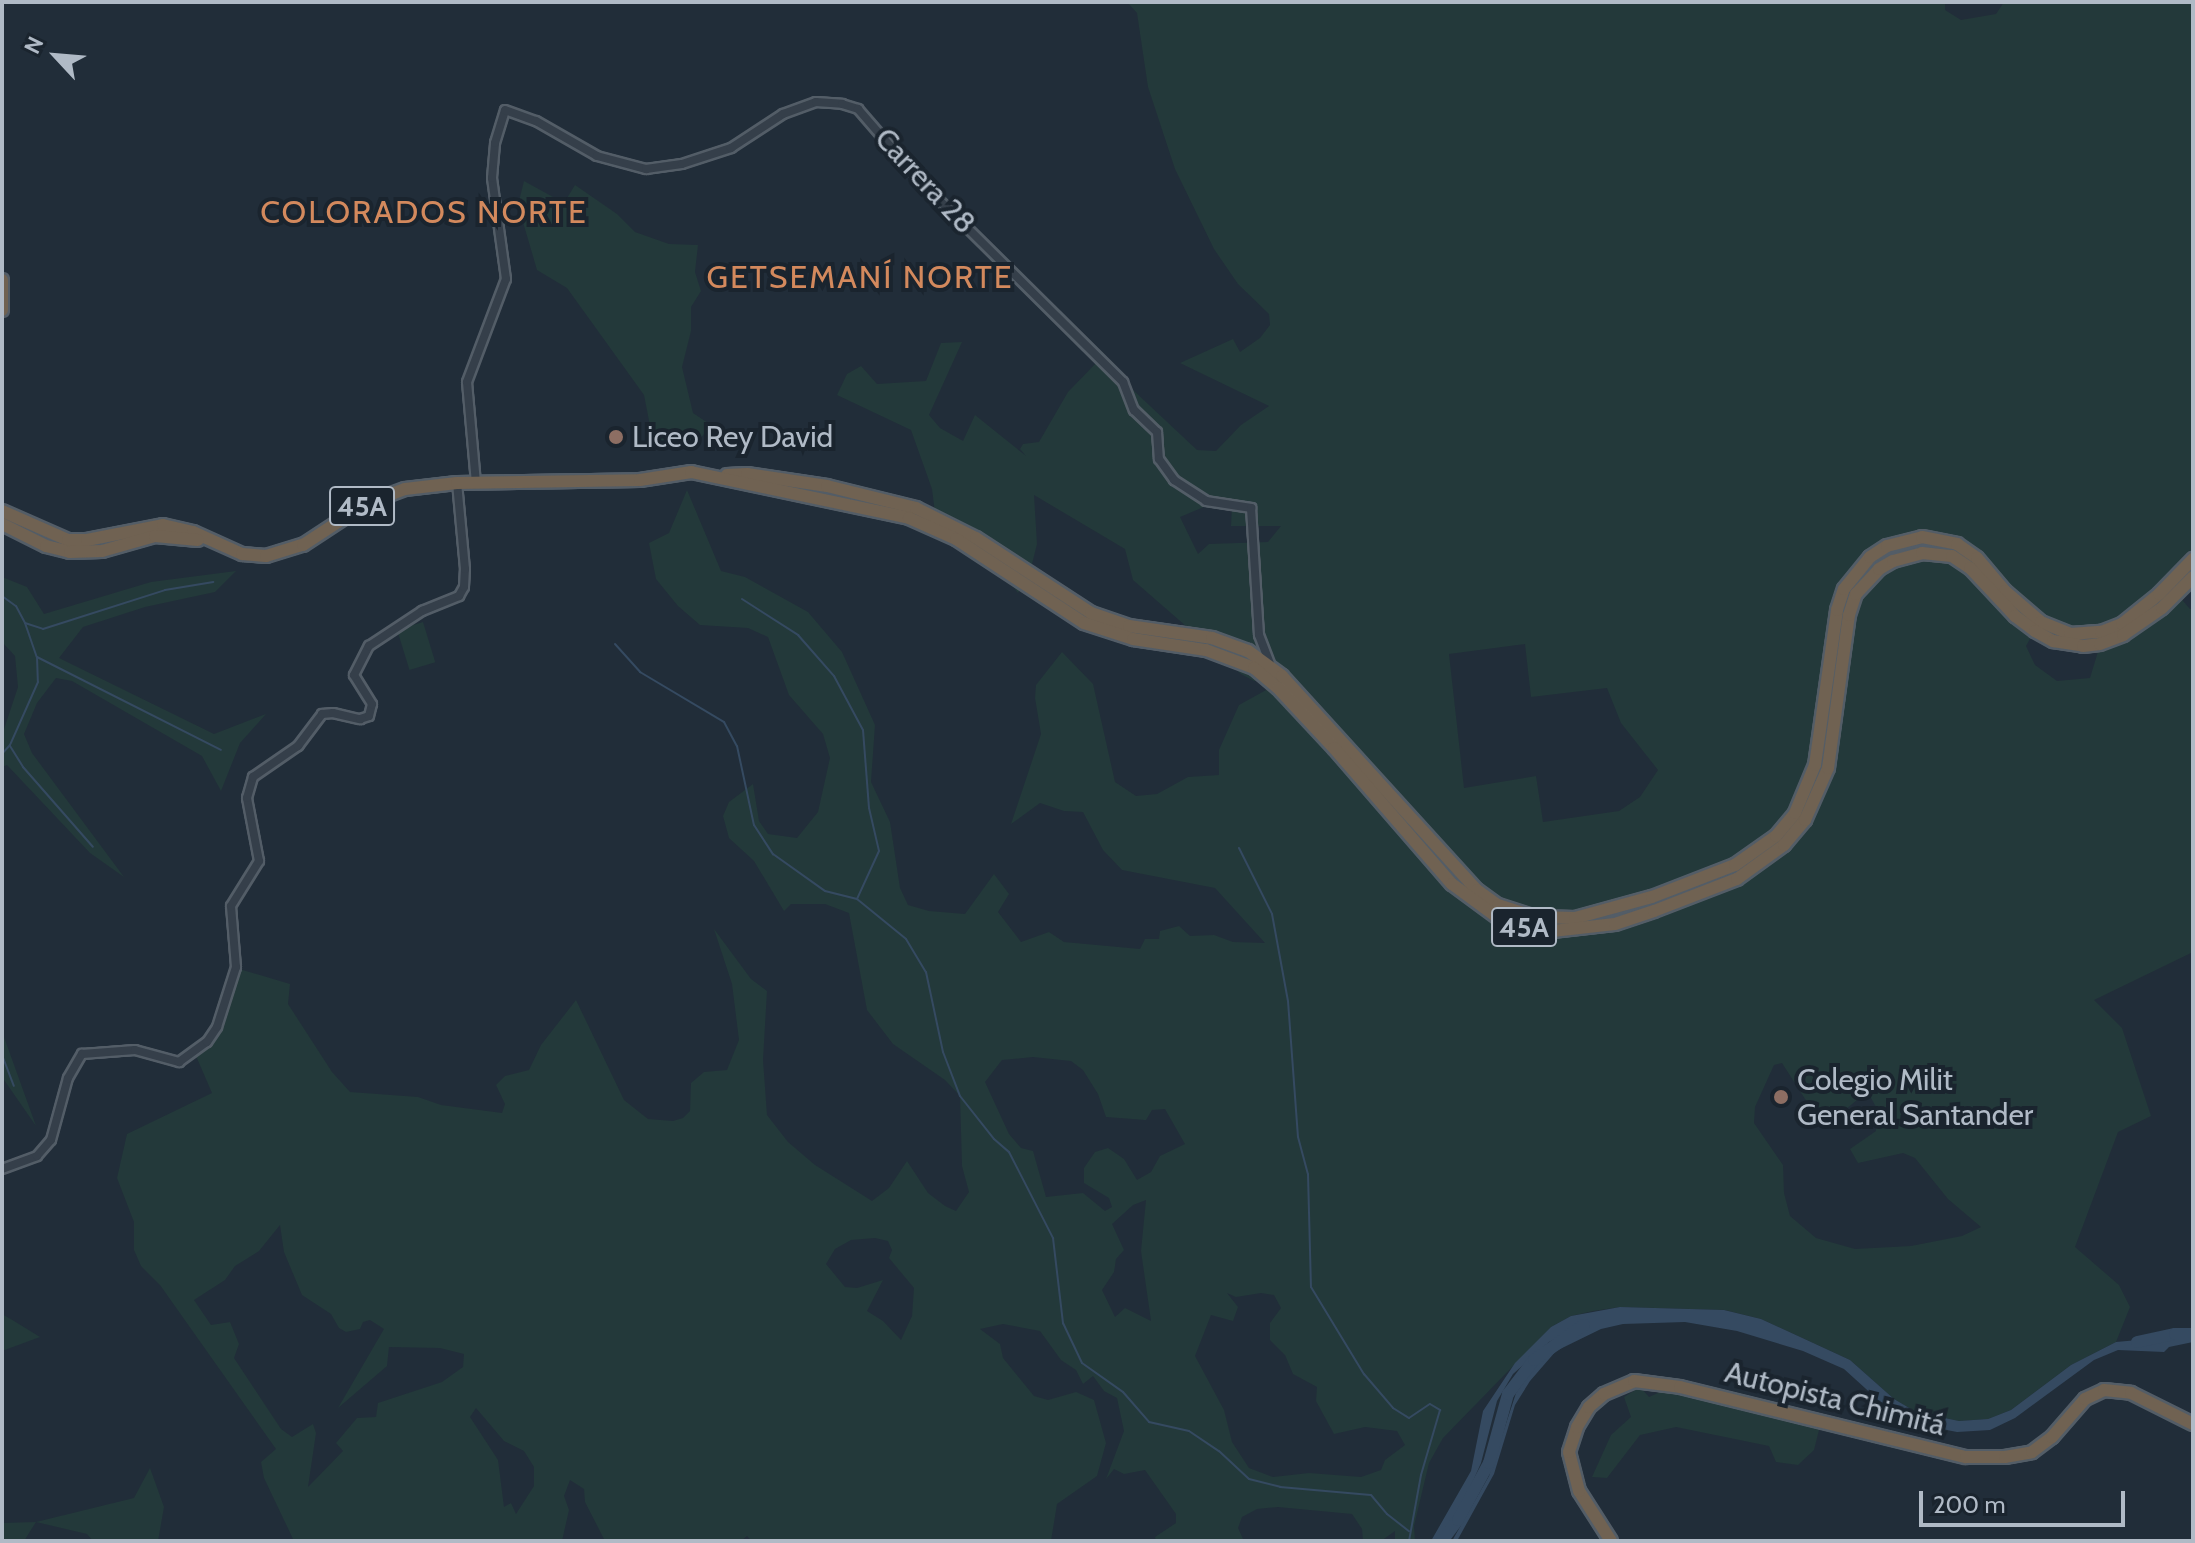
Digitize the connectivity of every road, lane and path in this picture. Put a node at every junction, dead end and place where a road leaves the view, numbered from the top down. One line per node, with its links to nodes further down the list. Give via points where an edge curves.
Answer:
1 (2, 280): 2 (highway)
2 (2, 310)
3 (720, 476): 5 (highway, 45A, via 691,472 640,480); 10 (highway, 45A, via 909,518 956,539 1084,623 1133,639 1216,652 1254,668 1334,748 1452,884 1497,917 1544,932 1615,924 1654,911 1737,879 1784,845 1805,820 1828,768 1856,594 1893,561 1922,553 1952,556 2035,631 2053,641 2083,646 2123,635 2162,608); 12 (highway, 45A, via 781,478 916,508 976,538 1091,613 1129,626 1212,638)
4 (457, 483): 5 (highway, 45A); 8 (highway, 45A, via 385,496 303,545 276,554 242,554); 14 (street, via 465,569 459,596 422,611 369,646 354,675 372,704 369,716 322,714 298,746 253,777 247,798 259,861 231,910 236,967 217,1027 207,1042 179,1062 135,1050 82,1054 68,1078 51,1140 37,1156)
5 (476, 483): 11 (street, Carrera 28, via 467,382 506,279 492,178 505,110 536,121 597,156 646,169 735,147 783,114 816,102 858,109 911,172 1123,382 1134,410 1157,432 1159,459 1174,480 1206,501 1251,508)
6 (2, 511): 8 (highway, 45A, via 68,540 163,525)
7 (2, 524): 8 (highway, 45A, via 70,552 102,551 155,536)
8 (211, 541)
9 (2193, 559): 13 (highway, 45A, via 2122,624 2070,634 2048,628 2026,611 1957,544 1922,537 1887,546 1870,557 1844,589 1815,765 1795,813 1776,836 1756,853 1713,874 1575,918 1516,912 1477,890)
10 (2193, 577)
11 (1259, 635): 12 (street); 13 (street)
12 (1248, 651): 13 (highway, 45A)
13 (1271, 666)
14 (2, 1169)
15 (2193, 1424): 16 (highway, Autopista Chimitá, via 2131,1393 2104,1390 2085,1399 2032,1452 1966,1457 1680,1387 1634,1381 1589,1407 1569,1452 1579,1491)
16 (1611, 1541)

